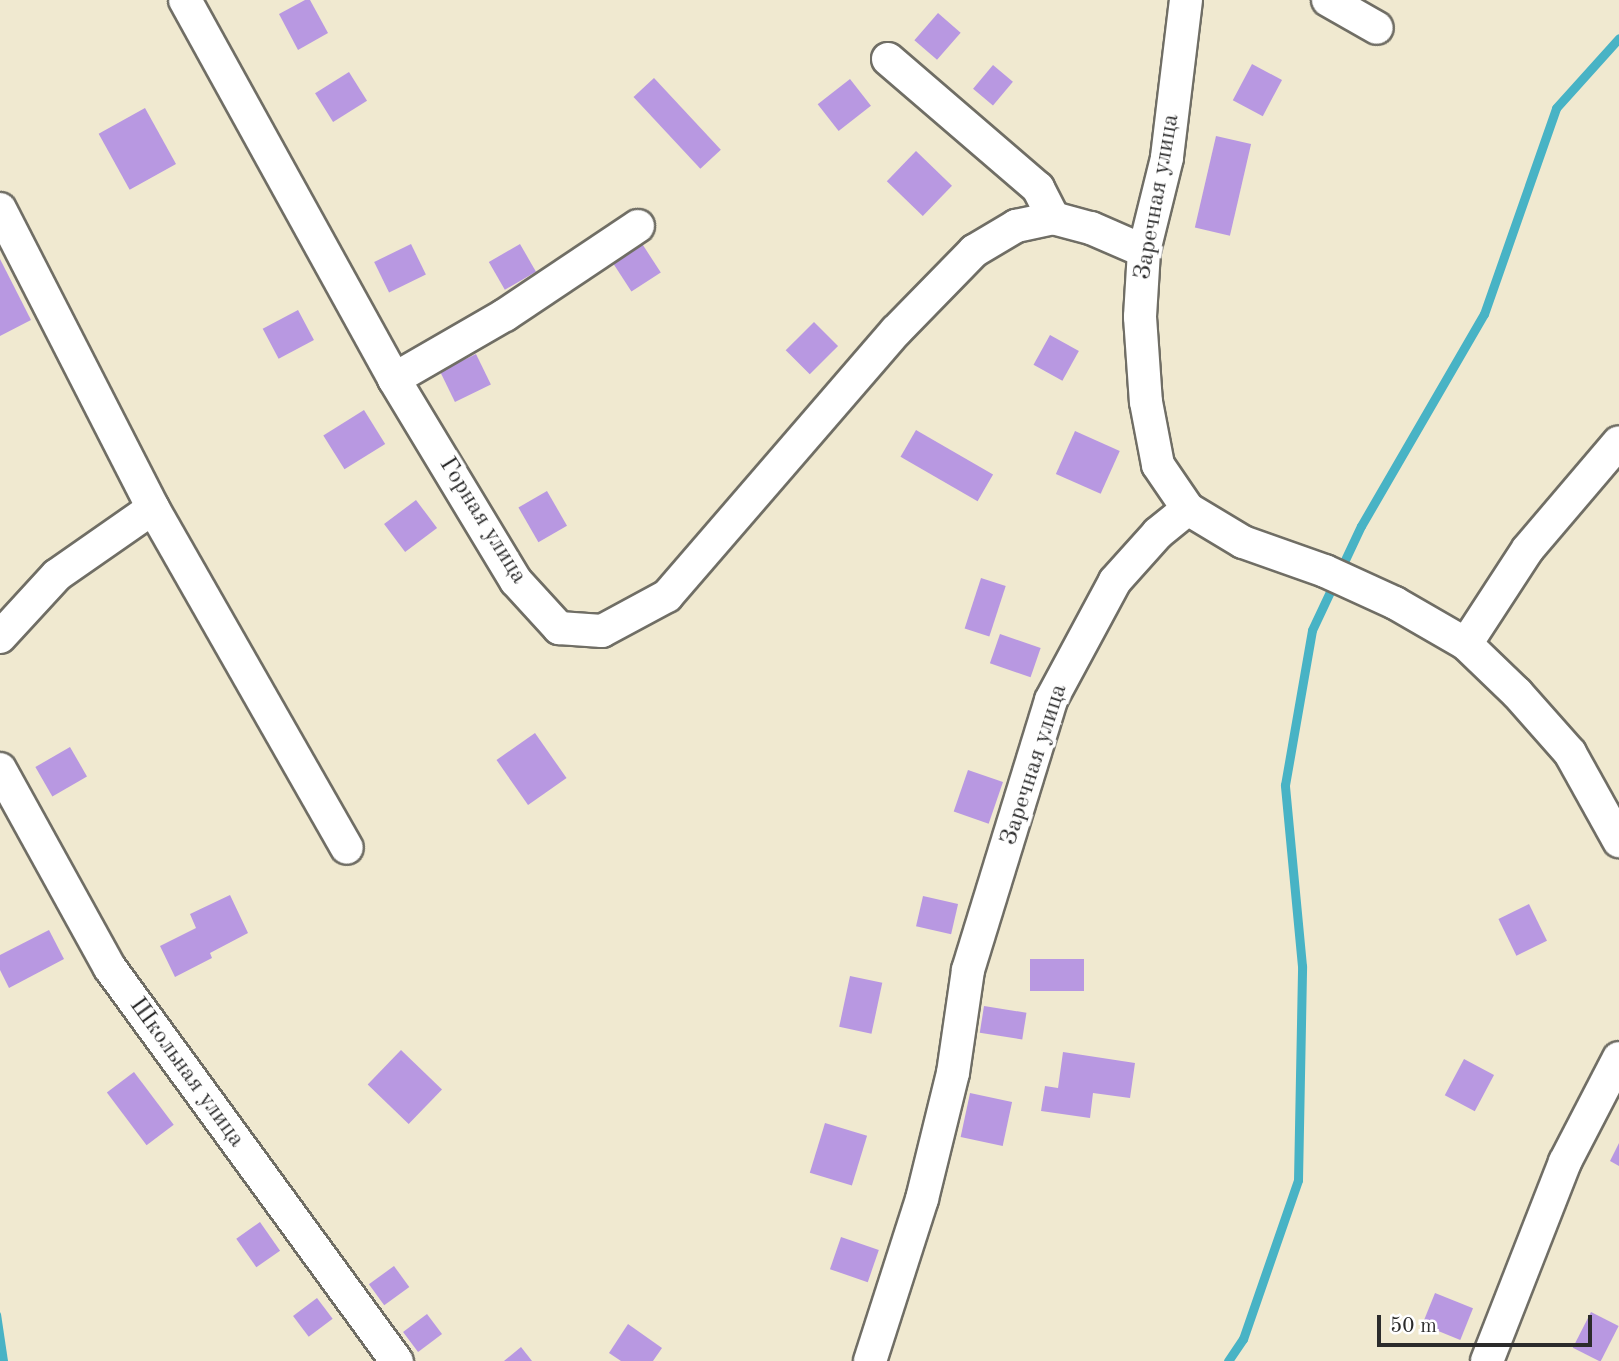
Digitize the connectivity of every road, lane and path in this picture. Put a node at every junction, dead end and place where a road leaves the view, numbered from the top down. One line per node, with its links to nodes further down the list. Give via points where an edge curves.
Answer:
1 (185, 0): 10 (street, Горная улица)
2 (1186, 0): 9 (street, Заречная улица, via 1167,158)
3 (1328, 0): 4 (street)
4 (1377, 29)
5 (888, 59): 7 (street, via 1038,188)
6 (0, 209): 12 (street)
7 (1053, 218): 9 (street, Горная улица, via 1091,228); 10 (street, Горная улица, via 1016,226 974,251 897,331 667,596 602,631 559,628 516,581)
8 (638, 226): 10 (street, via 505,315)
9 (1144, 251): 13 (street, Заречная улица, via 1140,317 1146,402 1158,466)
10 (394, 379)
11 (1619, 442): 15 (street, via 1528,549)
12 (153, 508): 14 (street, via 57,575); 18 (street)
13 (1188, 509): 15 (street, via 1243,542 1325,570 1395,603); 21 (street, Заречная улица, via 1158,533 1115,581 1051,700 968,970 953,1073 929,1174)
14 (0, 637)
15 (1466, 644): 17 (street, via 1570,753)
16 (0, 769): 20 (street, Школьная улица, via 110,968)
17 (1619, 841)
18 (347, 848)
19 (1619, 1058): 22 (street, via 1565,1162)
20 (397, 1361)
21 (870, 1361)
22 (1487, 1361)

